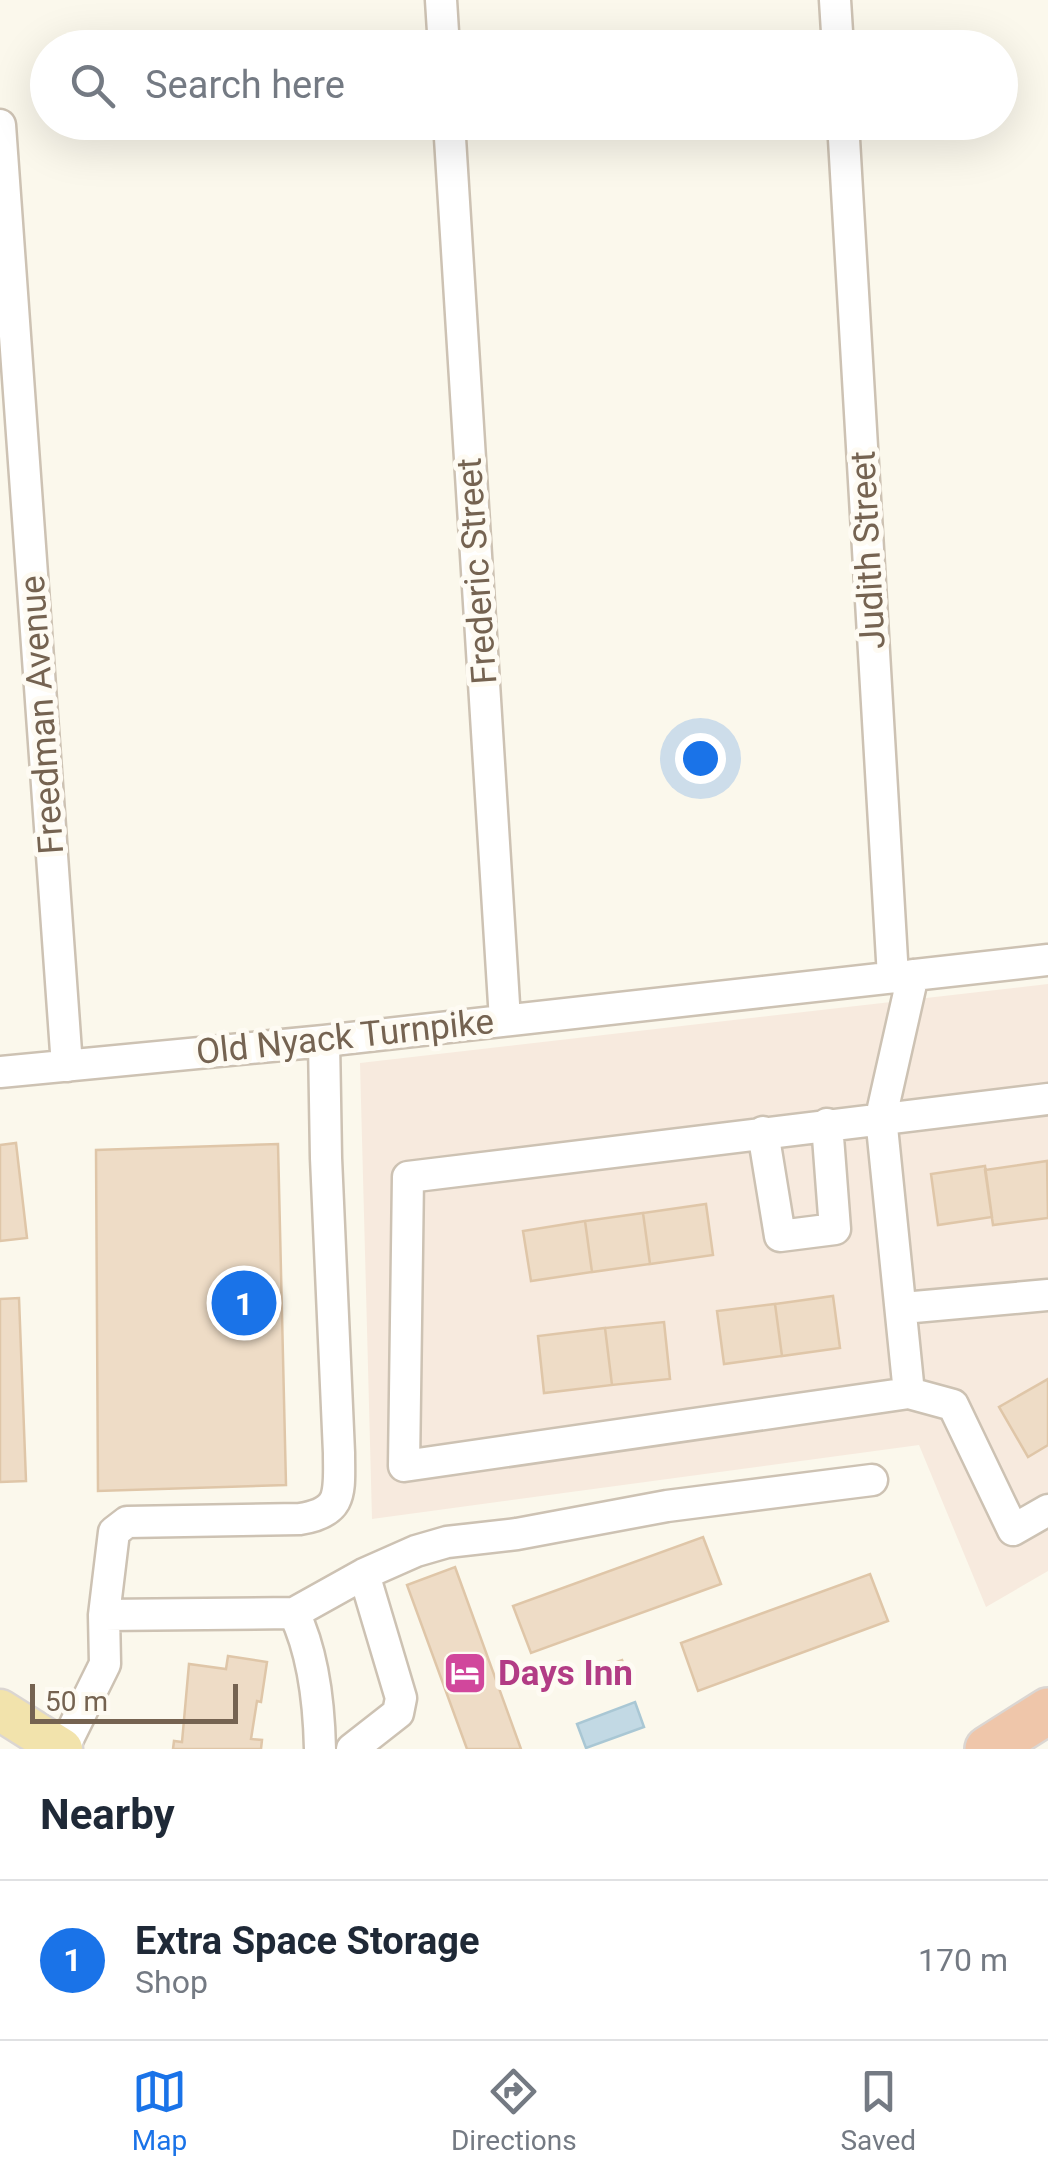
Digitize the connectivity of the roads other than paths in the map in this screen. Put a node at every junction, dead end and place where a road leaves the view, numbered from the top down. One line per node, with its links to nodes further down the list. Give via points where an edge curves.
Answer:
1 (441, 0): 3 (street)
2 (835, 0): 4 (street)
3 (443, 30)
4 (837, 30)
5 (0, 125): 12 (street, Freedman Avenue)
6 (450, 140): 10 (street, Frederic Street)
7 (844, 140): 9 (street, Judith Street)
8 (1048, 960): 9 (street, Old Nyack Turnpike)
9 (902, 976): 10 (street, Old Nyack Turnpike); 15 (street, Judith Street)
10 (505, 1020): 11 (street, Old Nyack Turnpike)
11 (324, 1040): 12 (street, Old Nyack Turnpike); 25 (street, via 339,1453 334,1507 300,1518 126,1522 114,1532)
12 (67, 1066): 13 (street, Old Nyack Turnpike)
13 (0, 1072)
14 (1048, 1099): 15 (street)
15 (882, 1117): 16 (street); 19 (street, Judith Street)
16 (827, 1124): 17 (street); 17 (street, via 836,1229 780,1236)
17 (763, 1132): 20 (street, via 408,1176 404,1466)
18 (1048, 1296): 19 (street)
19 (903, 1308): 20 (street, Judith Street)
20 (910, 1393): 22 (street, via 953,1405 1013,1530)
21 (872, 1480): 23 (street, via 447,1542)
22 (1048, 1510)
23 (364, 1574): 24 (street); 31 (street, via 401,1698 398,1713)
24 (294, 1613): 25 (street); 30 (street, via 320,1711)
25 (104, 1614): 29 (street, via 105,1664)
26 (0, 1710): 29 (main road)
27 (1048, 1712): 32 (highway)
28 (1048, 1730): 33 (highway)
29 (63, 1749)
30 (320, 1749)
31 (352, 1749)
32 (988, 1749)
33 (1014, 1749)

